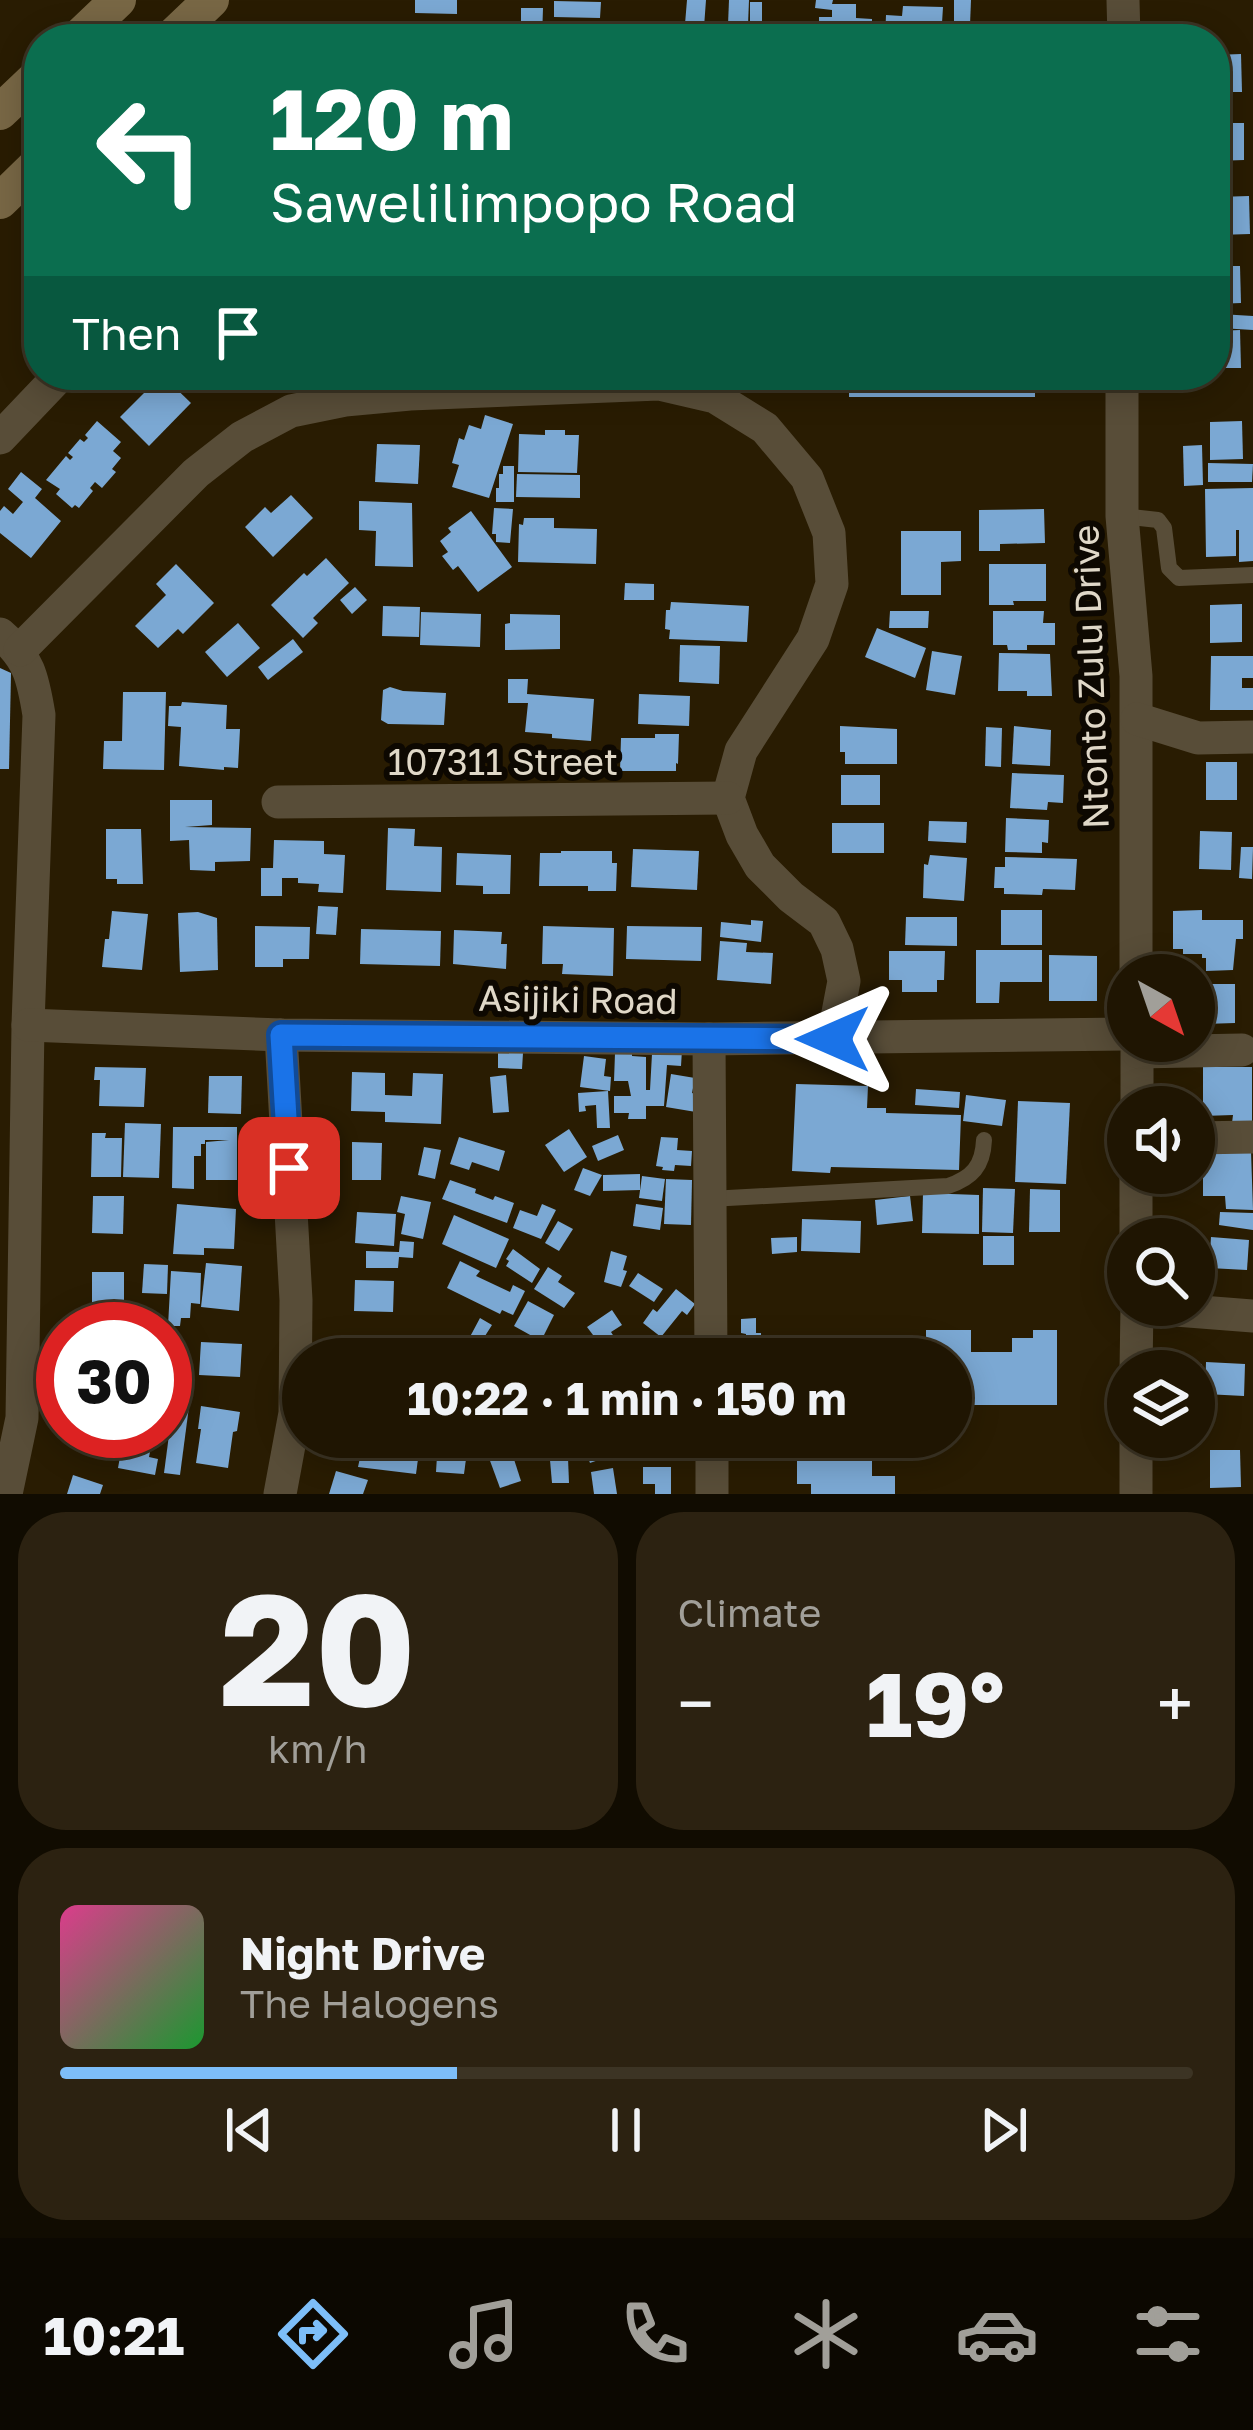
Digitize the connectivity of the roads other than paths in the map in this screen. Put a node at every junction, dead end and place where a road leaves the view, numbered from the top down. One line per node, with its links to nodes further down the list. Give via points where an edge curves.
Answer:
1 (118, 0): 3 (street)
2 (211, 0): 4 (street)
3 (93, 24)
4 (186, 24)
5 (24, 89): 6 (street)
6 (0, 112)
7 (24, 178): 8 (street)
8 (0, 201)
9 (46, 390): 13 (street)
10 (509, 390): 16 (street, via 291,411 196,473)
11 (683, 390): 19 (street, via 716,398 765,428 807,478 830,533 832,584 813,639 741,751)
12 (1122, 390): 14 (street, Ntonto Zulu Drive)
13 (0, 438)
14 (1122, 516): 15 (lane, via 1158,520 1179,578); 17 (street, Ntonto Zulu Drive)
15 (1253, 574)
16 (10, 642): 22 (street, via 34,681 39,715)
17 (1137, 719): 18 (street, via 1198,738); 21 (street, Ntonto Zulu Drive)
18 (1253, 737)
19 (728, 799): 20 (street, 107311 Street); 25 (street, via 760,866 824,922 837,949 844,981)
20 (278, 802)
21 (1136, 954)
22 (28, 1025): 23 (street, Asijiki Road); 38 (street, via 22,1418)
23 (281, 1035): 24 (street, Asijiki Road); 39 (street, via 296,1300 295,1413)
24 (709, 1039): 25 (street, Asijiki Road); 32 (street)
25 (833, 1039): 26 (street, Asijiki Road)
26 (1107, 1042)
27 (1215, 1048): 28 (street, Asijiki Road)
28 (1241, 1050)
29 (1253, 1137): 30 (street)
30 (1215, 1138)
31 (984, 1140): 32 (lane, via 977,1168 948,1186)
32 (710, 1199): 35 (street)
33 (1215, 1313): 34 (street)
34 (1253, 1316)
35 (711, 1338)
36 (712, 1458): 40 (street)
37 (1136, 1458): 41 (street)
38 (6, 1494)
39 (280, 1494)
40 (712, 1494)
41 (1136, 1494)

